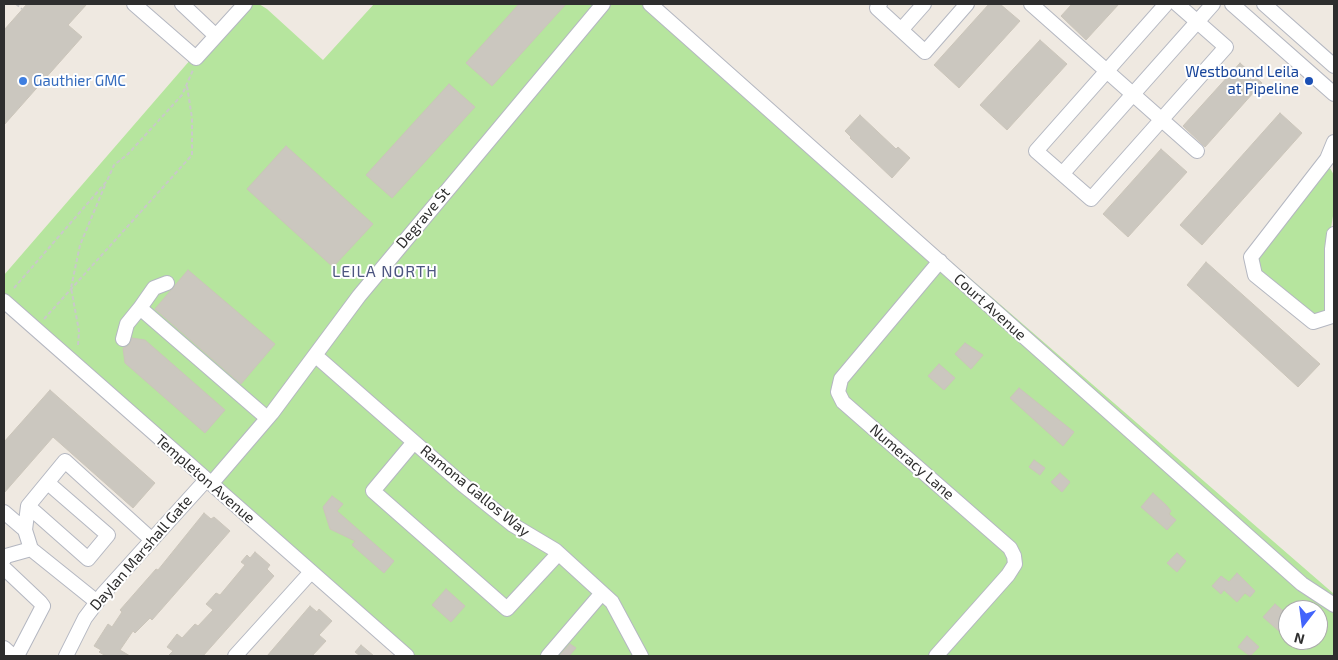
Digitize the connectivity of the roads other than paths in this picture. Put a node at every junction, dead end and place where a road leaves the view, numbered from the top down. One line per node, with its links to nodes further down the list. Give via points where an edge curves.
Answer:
1 (134, 4): 17 (street, via 196,58)
2 (182, 4): 17 (street)
3 (245, 4): 17 (street)
4 (603, 4): 33 (street, Degrave St, via 359,296)
5 (650, 4): 28 (street, Court Avenue)
6 (880, 4): 16 (street, via 877,8)
7 (924, 4): 16 (street)
8 (967, 4): 16 (street, via 925,52)
9 (1031, 4): 19 (street)
10 (1166, 4): 19 (street)
11 (1177, 4): 15 (street)
12 (1213, 4): 15 (street)
13 (1232, 4): 21 (street)
14 (1264, 4): 18 (street)
15 (1197, 21): 20 (street); 22 (street, via 1226,47)
16 (901, 30)
17 (216, 36)
18 (1334, 66)
19 (1106, 70): 20 (street); 26 (street, via 1036,151)
20 (1133, 94): 22 (street); 26 (street)
21 (1334, 94)
22 (1161, 119): 24 (street); 26 (street, via 1091,199)
23 (1334, 142): 25 (street)
24 (1198, 151)
25 (1331, 164): 27 (street, via 1251,257 1255,275 1314,322 1332,316)
26 (1063, 173)
27 (1334, 234)
28 (940, 262): 48 (street, Court Avenue, via 1302,584); 57 (street, Numeracy Lane, via 841,379 838,392 843,402 1010,548 1014,556 1015,564 1008,575)
29 (166, 283): 31 (street, via 154,288)
30 (4, 301): 36 (street, Templeton Avenue)
31 (140, 308): 32 (street, via 127,324); 34 (street)
32 (123, 339)
33 (316, 356): 34 (street, Degrave St); 35 (street, Ramona Gallos Way)
34 (267, 418): 36 (street, Degrave St)
35 (414, 442): 43 (street, Ramona Gallos Way, via 512,525); 43 (street, via 373,491 507,609)
36 (209, 482): 41 (street, Daylan Marshall Gate); 45 (street, Templeton Avenue)
37 (48, 483): 38 (street); 38 (street, via 108,535 88,559); 41 (street, via 65,461)
38 (28, 506): 40 (street)
39 (4, 512): 40 (street)
40 (25, 530): 42 (street)
41 (152, 540): 47 (street, Daylan Marshall Gate)
42 (31, 550): 44 (street); 47 (street)
43 (558, 554): 46 (street, Ramona Gallos Way)
44 (4, 559): 51 (street, via 42,606)
45 (311, 572): 53 (street); 54 (street, Templeton Avenue)
46 (602, 593): 55 (street); 56 (street, Ramona Gallos Way, via 618,610)
47 (97, 602): 52 (street, Daylan Marshall Gate)
48 (1334, 605)
49 (4, 648): 50 (street)
50 (13, 656)
51 (17, 656)
52 (66, 656)
53 (235, 656)
54 (406, 656)
55 (548, 656)
56 (641, 656)
57 (936, 656)

